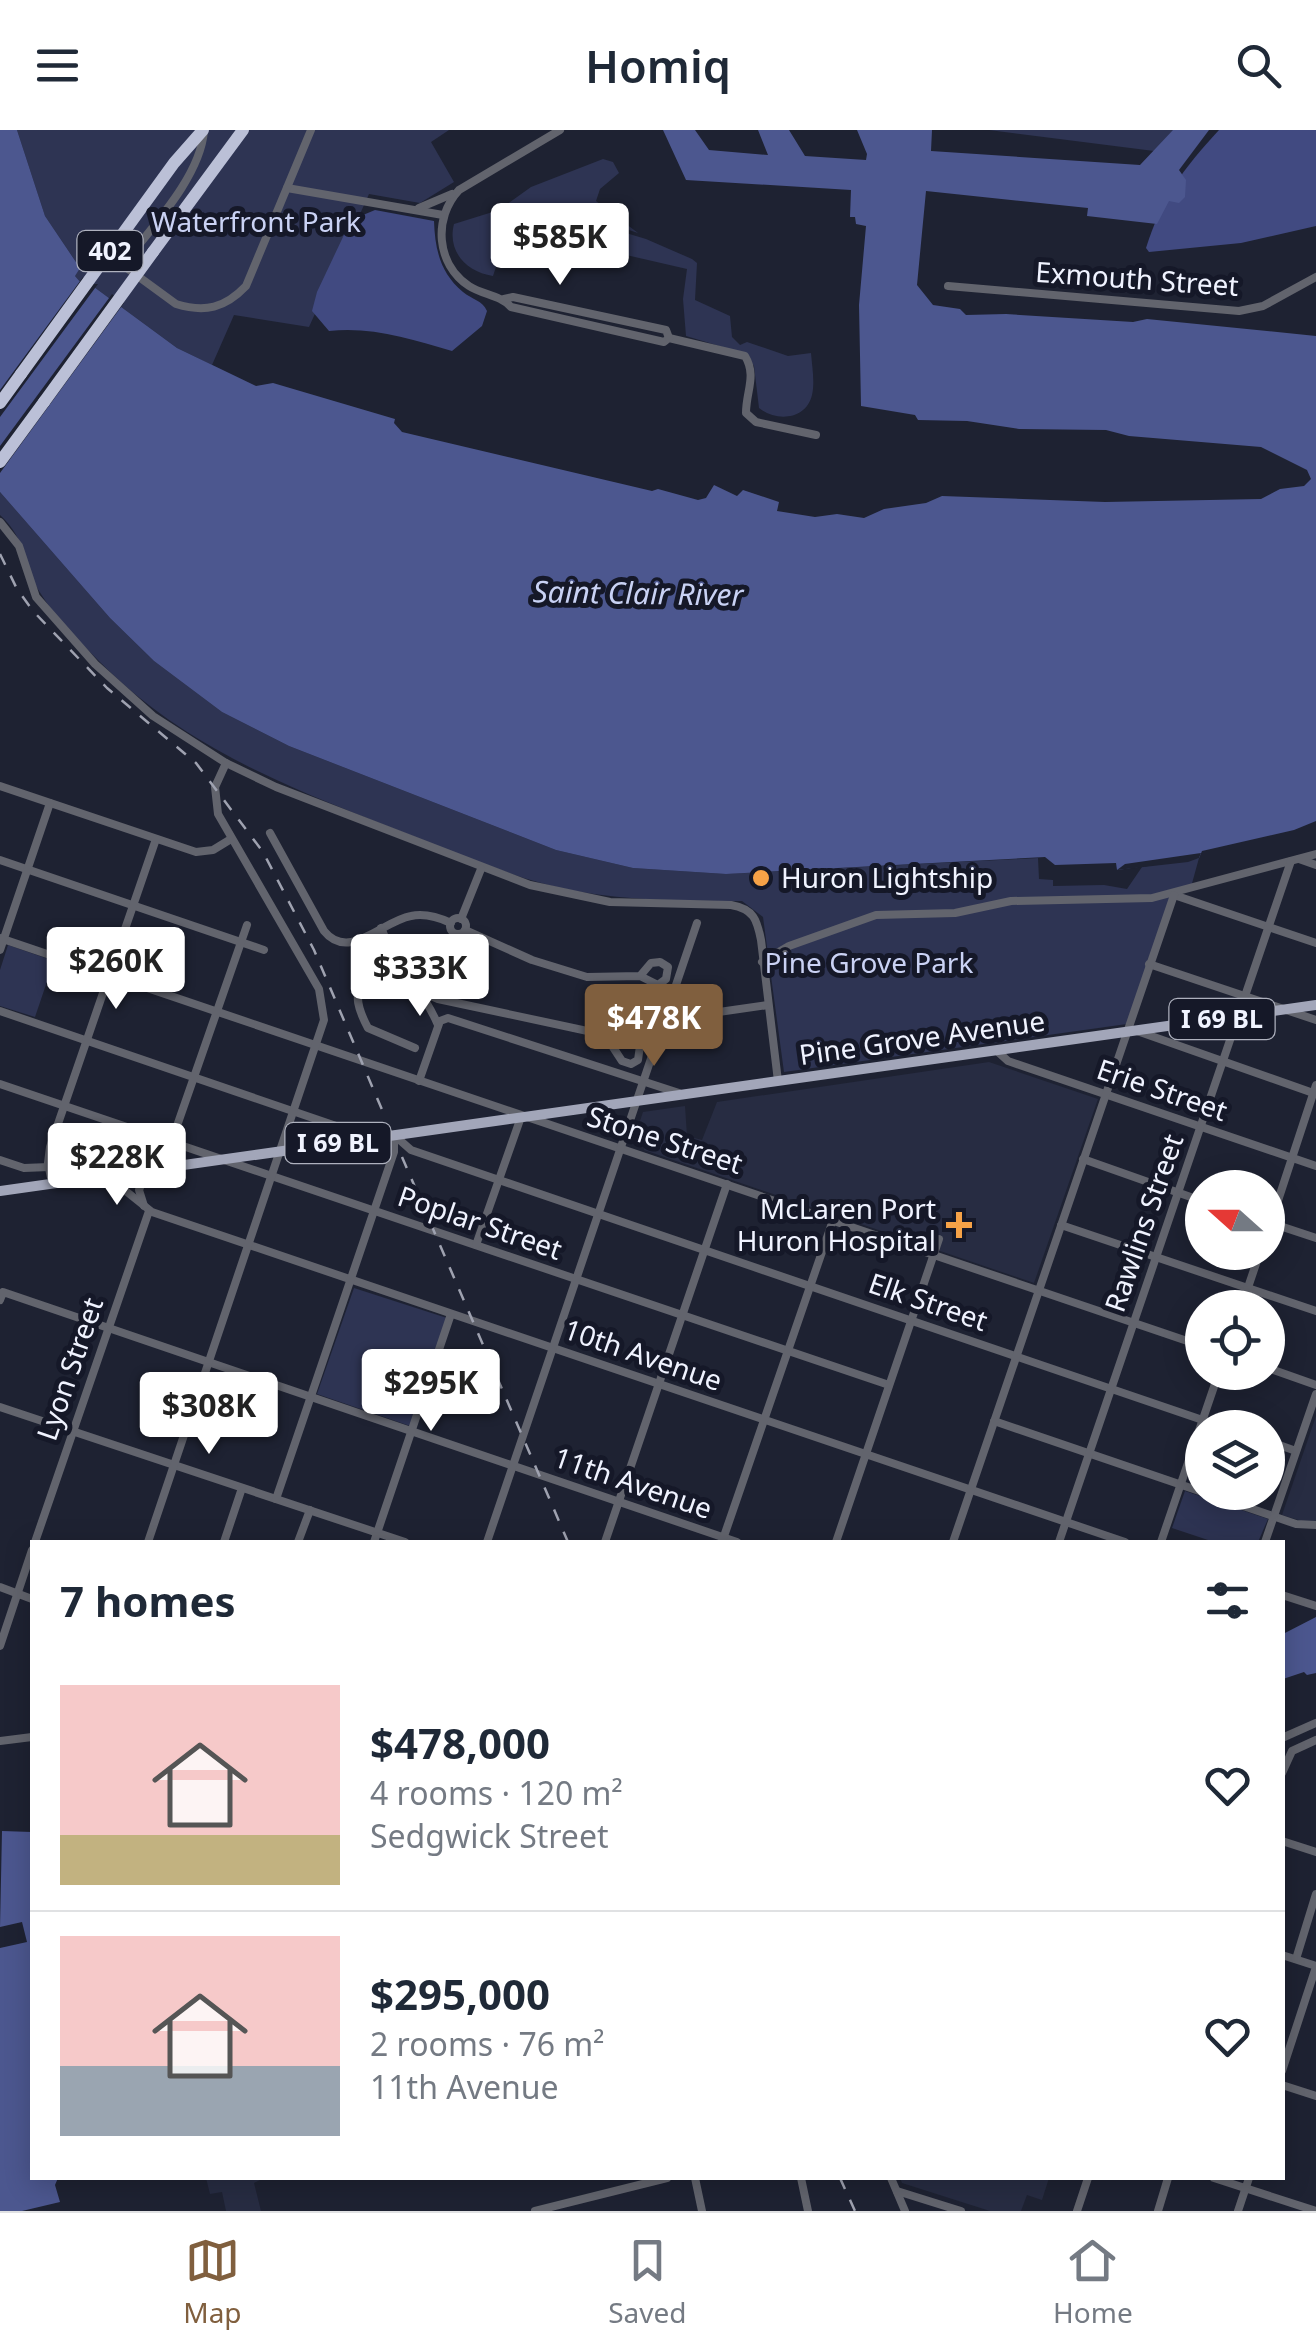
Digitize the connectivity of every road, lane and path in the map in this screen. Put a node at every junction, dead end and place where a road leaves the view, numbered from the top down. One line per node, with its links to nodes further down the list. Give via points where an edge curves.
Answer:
1 (203, 130): 10 (street, via 193,171); 13 (highway, 402, bridge)
2 (243, 130): 15 (highway, 402, bridge)
3 (312, 130): 5 (street)
4 (560, 130): 6 (street)
5 (287, 188): 7 (street); 10 (street, via 246,286 226,304 176,304)
6 (459, 190): 7 (street); 8 (street)
7 (414, 210): 8 (street)
8 (443, 215): 14 (street, via 443,247 454,271 474,289 526,311 745,356 752,383 746,412 756,422)
9 (83, 236): 10 (street)
10 (122, 266)
11 (1316, 277): 12 (street, Exmouth Street, via 1239,311)
12 (948, 286)
13 (0, 403)
14 (816, 435)
15 (0, 462)
16 (0, 522): 17 (street, via 19,546 36,597 95,664 153,716)
17 (226, 763): 22 (street, via 214,798); 27 (street)
18 (0, 786): 19 (street)
19 (50, 803): 21 (street); 28 (street)
20 (270, 833): 36 (street, via 329,938 353,942)
21 (156, 839): 22 (street, via 205,853); 30 (street)
22 (231, 839): 62 (street, via 320,994 324,1020)
23 (1316, 854): 25 (street)
24 (0, 860): 28 (street)
25 (1295, 860): 26 (street); 29 (street); 35 (street, Rawlins Street)
26 (1316, 865)
27 (481, 869): 31 (street); 43 (street, via 610,902 748,910 758,924)
28 (27, 870): 30 (street); 38 (street)
29 (1174, 895): 35 (street); 43 (street, via 865,917); 44 (street)
30 (132, 906): 39 (street); 46 (street)
31 (462, 919): 32 (street); 37 (street)
32 (451, 923): 36 (street, via 417,914); 37 (street, via 454,933)
33 (696, 924): 56 (street)
34 (247, 925): 39 (street)
35 (1268, 926): 40 (street); 49 (street, Rawlins Street)
36 (382, 928): 45 (street)
37 (466, 930): 47 (street, via 587,977)
38 (2, 938): 41 (street); 46 (street, Stone Street)
39 (241, 942): 42 (street); 52 (street)
40 (1316, 943)
41 (0, 950)
42 (264, 950)
43 (762, 962): 50 (street)
44 (1149, 964): 49 (street); 59 (street)
45 (399, 968): 48 (street); 63 (street, via 364,982 357,1001 368,1028)
46 (109, 974): 52 (street, Stone Street); 61 (street)
47 (640, 976)
48 (422, 992): 58 (street); 60 (street)
49 (1244, 996): 53 (street); 55 (street, Rawlins Street)
50 (768, 1006): 56 (street); 68 (street)
51 (1316, 1006): 53 (main road, Pine Grove Avenue / I 69 BL)
52 (216, 1010): 62 (street, Stone Street); 66 (street)
53 (1286, 1010): 55 (main road, Pine Grove Avenue / I 69 BL); 57 (street)
54 (0, 1011): 61 (street)
55 (1237, 1017): 59 (main road, Pine Grove Avenue / I 69 BL); 65 (street, Rawlins Street)
56 (663, 1020): 69 (street)
57 (1316, 1020)
58 (438, 1026): 67 (street); 69 (street, via 448,1018)
59 (1132, 1031): 64 (main road, Pine Grove Avenue / I 69 BL); 65 (street); 73 (street)
60 (605, 1035): 60 (street, via 622,1062 638,1060 637,1043)
61 (87, 1040): 66 (street); 75 (street)
62 (317, 1046): 67 (street, Stone Street); 76 (street)
63 (415, 1048)
64 (997, 1051): 68 (main road, Pine Grove Avenue / I 69 BL); 73 (street, Erie Street, via 1008,1061)
65 (1222, 1062): 71 (street); 78 (street, Rawlins Street)
66 (193, 1076): 76 (street); 81 (street)
67 (418, 1081): 77 (street, Stone Street)
68 (778, 1081): 72 (main road, Pine Grove Avenue / I 69 BL)
69 (642, 1082): 72 (street); 74 (street)
70 (0, 1084): 75 (street, Poplar Street)
71 (1315, 1091): 84 (street)
72 (683, 1094): 74 (main road, Pine Grove Avenue / I 69 BL)
73 (1104, 1094): 78 (street, Erie Street); 86 (street)
74 (637, 1102): 77 (main road, Pine Grove Avenue / I 69 BL); 82 (street)
75 (64, 1106): 81 (street, Poplar Street); 90 (street)
76 (294, 1110): 80 (street, via 349,1131); 83 (street)
77 (525, 1117): 79 (main road, Pine Grove Avenue / I 69 BL); 82 (street, Stone Street); 95 (street)
78 (1201, 1127): 84 (street, Erie Street); 99 (street, Rawlins Street)
79 (394, 1135): 80 (main road, Pine Grove Avenue / I 69 BL); 95 (street, Elk Street, via 411,1150); 102 (street)
80 (354, 1140): 83 (main road, Pine Grove Avenue / I 69 BL)
81 (171, 1141): 85 (street, Poplar Street); 88 (street)
82 (621, 1149): 97 (street, Stone Street); 103 (street)
83 (281, 1151): 85 (main road, Pine Grove Avenue / I 69 BL); 93 (street)
84 (1292, 1158): 89 (street, Erie Street); 94 (street)
85 (222, 1159): 88 (main road, Pine Grove Avenue / I 69 BL); 93 (street, Poplar Street)
86 (1084, 1159): 99 (street); 105 (street)
87 (0, 1160): 90 (street)
88 (163, 1166): 91 (main road, Pine Grove Avenue / I 69 BL)
89 (1316, 1166)
90 (49, 1167): 96 (street)
91 (148, 1169): 92 (main road, Pine Grove Avenue / I 69 BL); 101 (street, via 139,1190)
92 (106, 1176): 96 (main road, Pine Grove Avenue / I 69 BL); 101 (street, 10th Avenue)
93 (272, 1178): 102 (street, Poplar Street); 110 (street)
94 (1285, 1178)
95 (498, 1180): 103 (street, Elk Street); 109 (street)
96 (52, 1183): 98 (main road, Pine Grove Avenue / I 69 BL)
97 (727, 1184): 104 (street, Stone Street); 111 (street)
98 (0, 1190)
99 (1178, 1193): 100 (street); 113 (street, Rawlins Street)
100 (1185, 1195)
101 (148, 1210): 110 (street, 10th Avenue); 126 (street, Lyon Street)
102 (374, 1211): 109 (street, Poplar Street); 116 (street)
103 (598, 1214): 111 (street, Elk Street); 115 (street)
104 (833, 1220): 112 (street, Stone Street); 117 (street)
105 (1060, 1224): 113 (street); 119 (street)
106 (1285, 1230): 107 (street)
107 (1316, 1238)
108 (939, 1239): 112 (street)
109 (476, 1245): 115 (street, Poplar Street)
110 (249, 1246): 116 (street, 10th Avenue); 131 (street)
111 (704, 1250): 117 (street, Elk Street); 123 (street)
112 (934, 1255): 119 (street, Stone Street); 124 (street)
113 (1157, 1258): 118 (street); 125 (street, Rawlins Street)
114 (1254, 1270): 118 (street)
115 (576, 1279): 123 (street, Poplar Street); 128 (street)
116 (351, 1280): 122 (street, 10th Avenue); 138 (street)
117 (810, 1285): 124 (street, Elk Street); 129 (street)
118 (1247, 1288): 121 (street)
119 (1039, 1290): 125 (street, Stone Street); 130 (street)
120 (1, 1296): 126 (street, 11th Avenue)
121 (1316, 1312)
122 (451, 1314): 128 (street, 10th Avenue); 144 (street)
123 (682, 1316): 129 (street, Poplar Street); 134 (street)
124 (911, 1320): 130 (street, Elk Street); 135 (street)
125 (1134, 1323): 127 (street, Stone Street); 136 (street, Rawlins Street)
126 (108, 1328): 131 (street, 11th Avenue); 143 (street, Lyon Street)
127 (1185, 1340)
128 (552, 1348): 134 (street, 10th Avenue); 150 (street)
129 (788, 1351): 135 (street, Poplar Street); 141 (street)
130 (1016, 1356): 136 (street, Elk Street); 142 (street)
131 (209, 1363): 138 (street, 11th Avenue); 149 (street)
132 (1285, 1374): 133 (street)
133 (1316, 1384)
134 (659, 1385): 141 (street, 10th Avenue); 156 (street)
135 (889, 1385): 148 (street)
136 (1111, 1388): 140 (street, Elk Street); 147 (street, Rawlins Street)
137 (1316, 1394): 146 (street)
138 (310, 1398): 144 (street, 11th Avenue); 155 (street)
139 (0, 1406): 143 (street)
140 (1185, 1414)
141 (764, 1420): 148 (street, 10th Avenue); 168 (street)
142 (994, 1422): 147 (street); 154 (street)
143 (73, 1431): 149 (street); 162 (street, Lyon Street)
144 (412, 1432): 150 (street, 11th Avenue); 161 (street)
145 (1285, 1447): 146 (street)
146 (1296, 1451): 158 (street)
147 (1090, 1454): 152 (street); 159 (street, Rawlins Street)
148 (866, 1455): 154 (street, 10th Avenue); 169 (street)
149 (174, 1464): 153 (street); 163 (street)
150 (513, 1466): 156 (street, 11th Avenue); 166 (street)
151 (1185, 1471): 152 (street)
152 (1180, 1485): 158 (street); 173 (street)
153 (242, 1488): 155 (street); 164 (street)
154 (971, 1490): 159 (street, 10th Avenue); 170 (street)
155 (276, 1499): 157 (street)
156 (618, 1502): 167 (street); 168 (street, 11th Avenue)
157 (310, 1510): 161 (street); 165 (street)
158 (1275, 1517): 160 (street); 174 (street)
159 (1066, 1522): 171 (street, Rawlins Street); 172 (street, 10th Avenue)
160 (1316, 1524)
161 (376, 1538)
162 (36, 1540)
163 (149, 1540)
164 (225, 1540)
165 (299, 1540)
166 (488, 1540)
167 (606, 1540)
168 (723, 1540)
169 (837, 1540)
170 (954, 1540)
171 (1060, 1540)
172 (1119, 1540)
173 (1162, 1540)
174 (1267, 1540)
175 (30, 1556): 177 (street)
176 (0, 1587): 177 (street)
177 (18, 1594): 179 (street); 181 (street)
178 (1285, 1595): 180 (street)
179 (30, 1597)
180 (1316, 1606)
181 (0, 1646)
182 (1316, 1723): 184 (street)
183 (30, 1737): 186 (street)
184 (1285, 1737)
185 (1316, 1740): 187 (street, via 1289,1754)
186 (0, 1741)
187 (1285, 1765)
188 (1285, 1842): 189 (street)
189 (1316, 1852)
190 (1316, 1894): 192 (street)
191 (1285, 1956): 192 (street)
192 (1296, 1959): 193 (street)
193 (1316, 1966): 194 (street)
194 (1285, 2061)
195 (1285, 2086): 196 (street)
196 (1316, 2096)
197 (658, 2180): 205 (street)
198 (695, 2180): 206 (street)
199 (801, 2180): 207 (street)
200 (892, 2180): 204 (street)
201 (1087, 2180): 210 (street)
202 (1167, 2180): 211 (street)
203 (1247, 2182): 212 (street); 213 (street)
204 (897, 2192): 208 (street); 209 (street)
205 (535, 2211)
206 (702, 2211)
207 (808, 2211)
208 (905, 2211)
209 (961, 2211)
210 (1078, 2211)
211 (1158, 2211)
212 (1238, 2211)
213 (1316, 2211)

